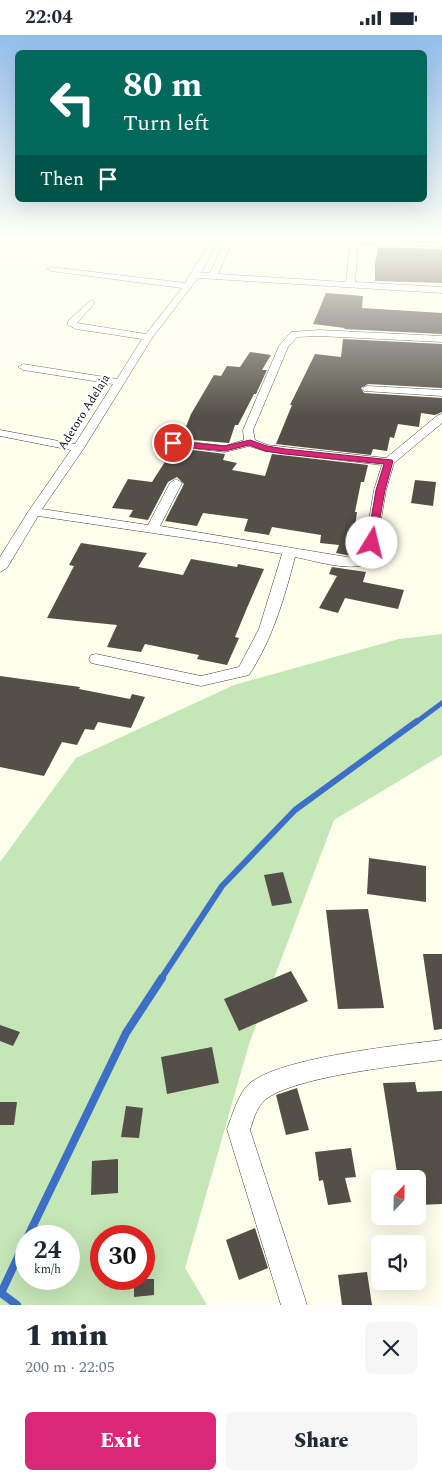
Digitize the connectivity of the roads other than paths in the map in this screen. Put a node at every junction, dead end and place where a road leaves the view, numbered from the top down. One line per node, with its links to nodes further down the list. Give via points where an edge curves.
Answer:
1 (178, 297): 3 (street, Adetoro Adelaja)
2 (92, 303): 3 (street, via 71,323)
3 (148, 337): 6 (street, Adetoro Adelaja)
4 (442, 339): 11 (street, via 294,334 284,346 248,430)
5 (23, 367): 6 (street)
6 (119, 382): 13 (street, Adetoro Adelaja)
7 (368, 389): 8 (street)
8 (442, 393)
9 (442, 417): 14 (street)
10 (0, 433): 13 (street)
11 (250, 442): 12 (street, via 225,449); 14 (street, via 285,451)
12 (173, 443)
13 (78, 448): 16 (street, Adetoro Adelaja)
14 (389, 461): 18 (street, via 380,490 369,558 362,563 350,563)
15 (176, 483): 17 (street)
16 (34, 512): 17 (street); 19 (street, Adetoro Adelaja)
17 (152, 529): 18 (street)
18 (289, 553): 20 (street, via 268,630 244,671 201,681)
19 (0, 568)
20 (96, 659)
21 (442, 1050): 22 (street, via 360,1061 283,1077 255,1093 238,1129)
22 (294, 1305)

